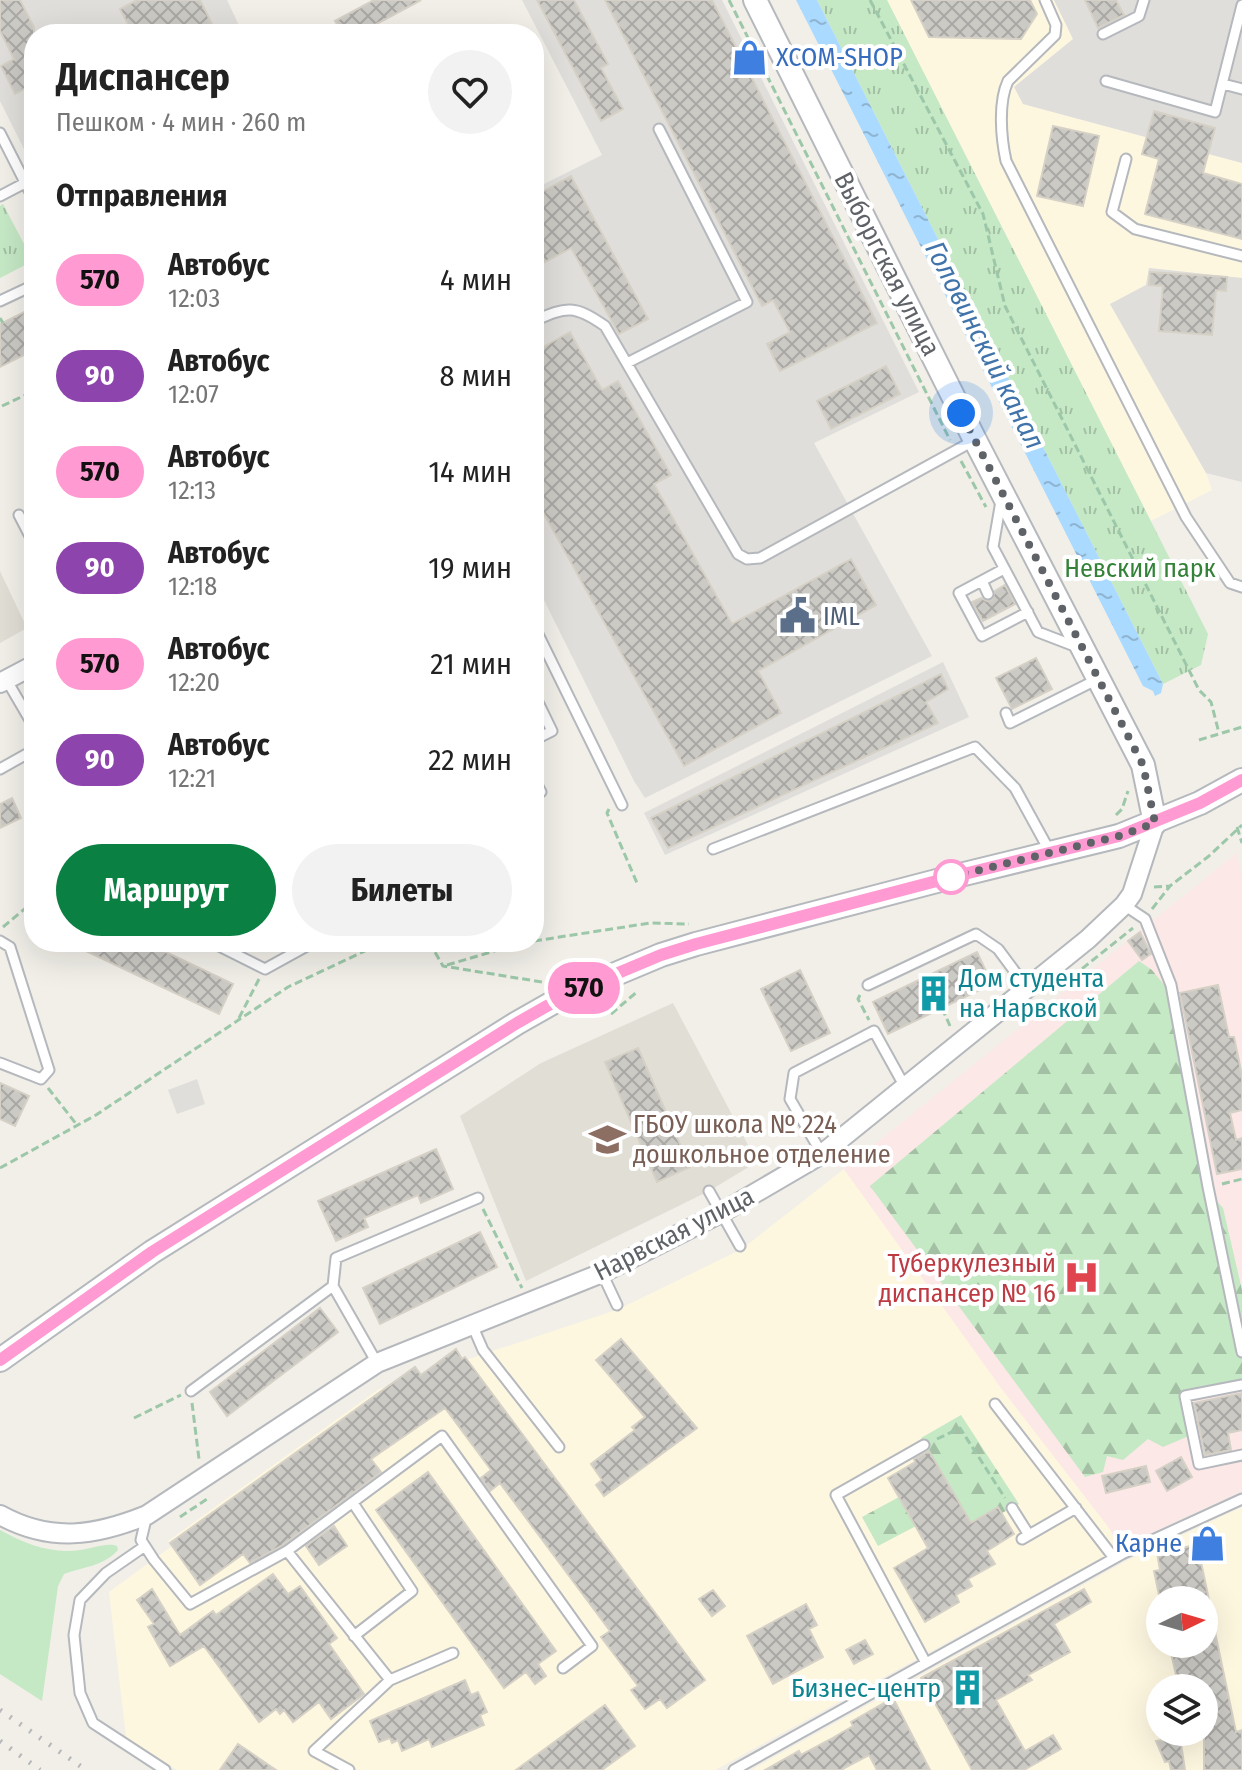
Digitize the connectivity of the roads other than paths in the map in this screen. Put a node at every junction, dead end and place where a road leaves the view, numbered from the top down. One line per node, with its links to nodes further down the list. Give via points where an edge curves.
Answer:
1 (755, 0): 20 (street, Выборгская улица)
2 (1045, 0): 26 (lane, via 1055,35 1004,91 1006,161 1186,517 1230,583)
3 (1144, 0): 5 (lane, via 1139,16)
4 (1242, 5): 7 (lane)
5 (1103, 34)
6 (1106, 81): 7 (lane, via 1215,112)
7 (1223, 84): 8 (lane)
8 (1242, 89)
9 (659, 129): 19 (lane, via 747,302)
10 (0, 133): 12 (lane)
11 (1126, 159): 15 (lane, via 1112,212 1135,229)
12 (24, 177)
13 (24, 191): 14 (lane)
14 (0, 196)
15 (1242, 256)
16 (24, 290): 17 (lane)
17 (0, 301)
18 (544, 316): 19 (lane, via 562,308 585,312 605,326)
19 (627, 363): 20 (lane, via 738,554 747,559 760,558)
20 (965, 445): 21 (street, Выборгская улица)
21 (1002, 493): 24 (lane, via 993,547); 31 (street, Выборгская улица)
22 (19, 515): 23 (lane)
23 (24, 525)
24 (1004, 569): 25 (lane); 28 (lane)
25 (982, 581): 27 (lane); 30 (lane, via 959,593 982,636)
26 (1242, 587)
27 (988, 594)
28 (1028, 612): 30 (lane); 31 (lane, via 1038,632)
29 (998, 613): 30 (lane)
30 (1004, 625)
31 (1083, 650): 34 (street, Выборгская улица)
32 (544, 654): 43 (lane)
33 (24, 670): 35 (street)
34 (1098, 679): 37 (lane, via 1010,723); 44 (street, Выборгская улица, via 1143,765)
35 (3, 681): 36 (lane)
36 (24, 712)
37 (1006, 713)
38 (544, 715): 39 (lane, via 552,731)
39 (544, 735)
40 (24, 756): 41 (lane)
41 (0, 769)
42 (1242, 780): 44 (street)
43 (622, 805)
44 (1155, 823): 46 (street); 47 (street, Нарвская улица, via 1136,885)
45 (713, 849): 46 (lane, via 975,747 1015,788)
46 (1051, 853): 65 (street, via 661,955 561,998 152,1252)
47 (1124, 905): 52 (street, Нарвская улица); 64 (lane, via 1145,919 1171,985)
48 (0, 941): 53 (lane, via 10,947 49,1070 41,1079)
49 (231, 952): 50 (lane, via 265,969)
50 (296, 952)
51 (868, 985): 52 (lane, via 976,934 998,949)
52 (1027, 988): 54 (street, Нарвская улица)
53 (0, 1063)
54 (905, 1087): 55 (street, Нарвская улица); 55 (lane, via 874,1031 794,1073 790,1099)
55 (822, 1154): 58 (street, Нарвская улица)
56 (709, 1191): 58 (lane)
57 (478, 1198): 61 (lane, via 336,1258)
58 (721, 1213): 59 (lane); 60 (street, Нарвская улица)
59 (740, 1246)
60 (602, 1273): 62 (lane); 63 (street, Нарвская улица)
61 (333, 1286): 66 (lane); 68 (lane)
62 (617, 1305)
63 (473, 1327): 66 (street, Нарвская улица); 71 (lane, via 483,1350)
64 (1242, 1352)
65 (0, 1360)
66 (377, 1363): 78 (street, Нарвская улица)
67 (1242, 1385): 72 (lane, via 1185,1396 1199,1464)
68 (191, 1391)
69 (995, 1404): 76 (lane)
70 (924, 1445): 84 (lane, via 836,1495)
71 (559, 1447)
72 (1242, 1455)
73 (1242, 1499): 81 (lane)
74 (353, 1503): 80 (lane); 82 (lane, via 412,1591); 85 (lane, via 442,1436 592,1646)
75 (1012, 1508): 76 (lane, via 1025,1537)
76 (1076, 1508): 81 (lane)
77 (0, 1515): 78 (street, Нарвская улица, via 46,1533 72,1534)
78 (147, 1515): 79 (lane, via 141,1540)
79 (145, 1546): 80 (lane, via 190,1604); 87 (lane, via 106,1573 80,1600 74,1635 80,1693 93,1723)
80 (287, 1551): 82 (lane)
81 (1114, 1558): 84 (lane)
82 (354, 1636): 86 (lane)
83 (453, 1653): 86 (lane)
84 (926, 1663): 89 (lane)
85 (563, 1668)
86 (390, 1680): 88 (lane, via 314,1751)
87 (165, 1770)
88 (349, 1770)
89 (734, 1770)

